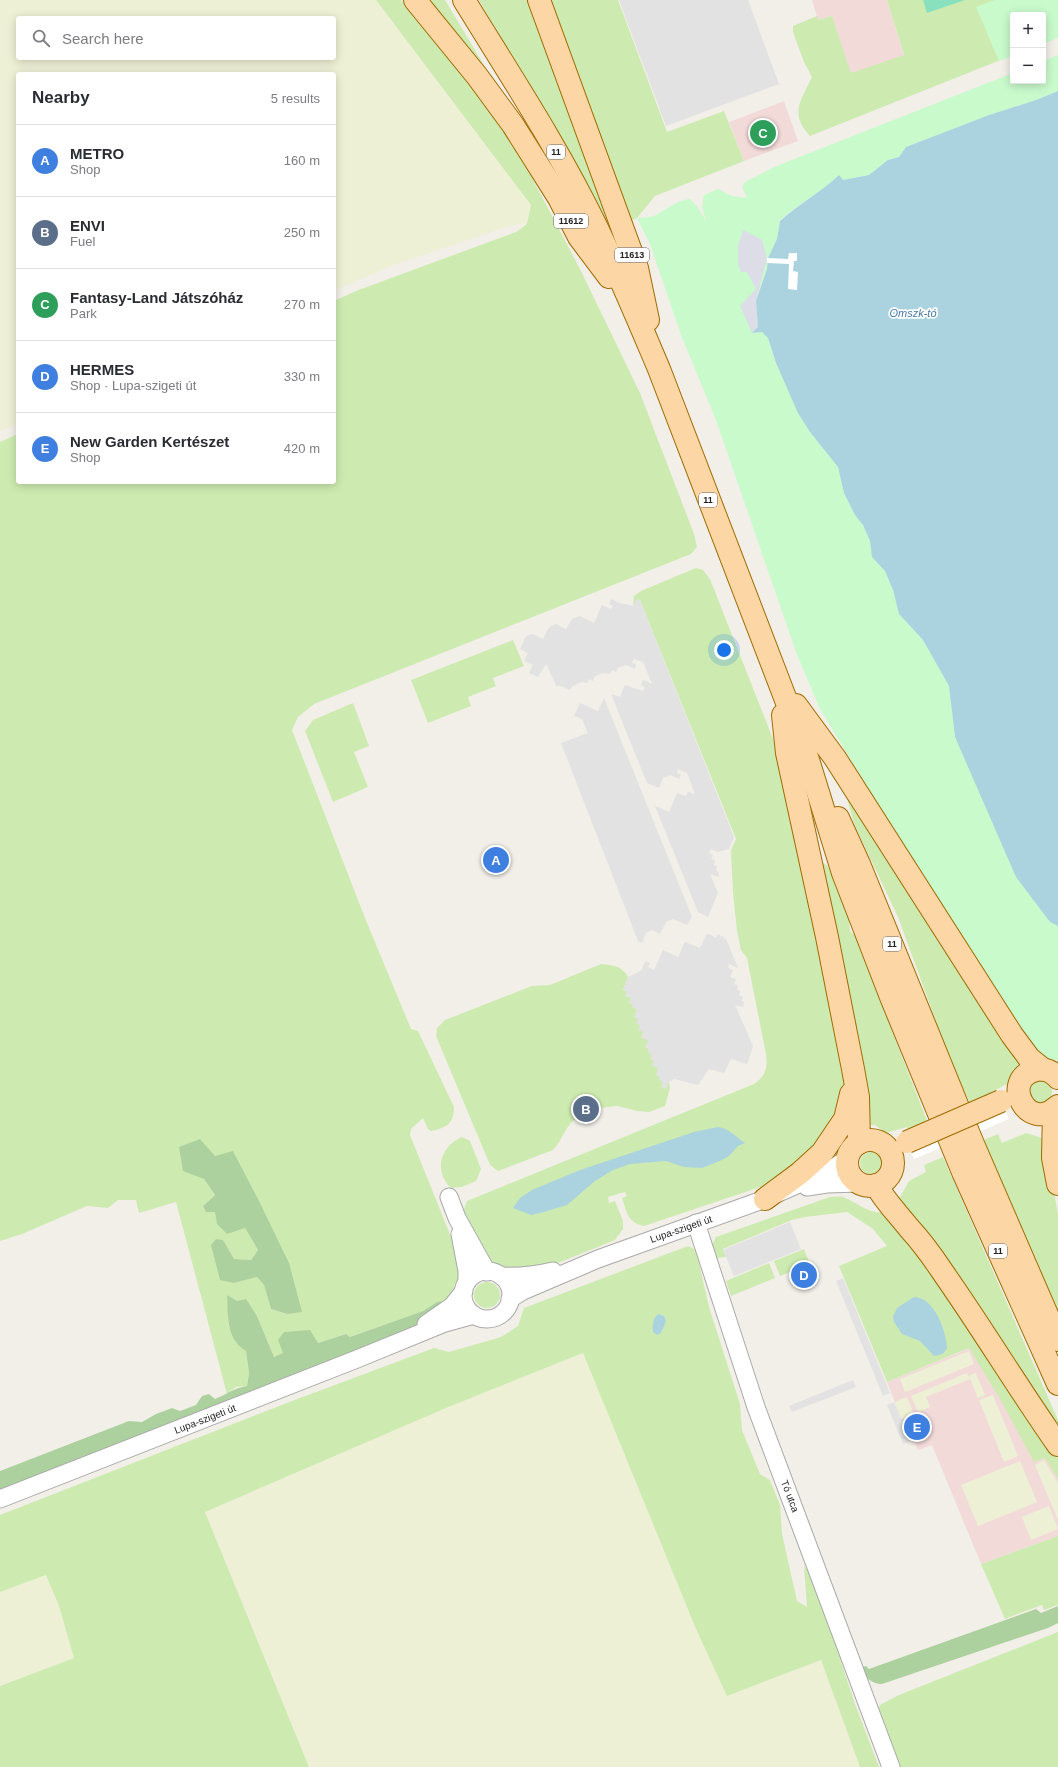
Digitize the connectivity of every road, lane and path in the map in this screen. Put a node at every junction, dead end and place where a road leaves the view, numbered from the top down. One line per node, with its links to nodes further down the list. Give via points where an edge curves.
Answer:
1 (415, 0): 4 (main road, 11612, via 514,125 559,198 579,237)
2 (464, 0): 4 (main road, 11, via 576,187)
3 (539, 0): 5 (main road, 11613, via 637,268)
4 (635, 312): 5 (main road, 11)
5 (659, 369): 6 (main road, 11)
6 (779, 682): 7 (main road, 11); 8 (main road, via 787,753); 9 (main road, via 835,758 1012,1035 1027,1055)
7 (804, 747): 26 (main road, 11, via 860,864 974,1144); 27 (main road, 11, via 843,873 891,997 963,1172)
8 (853, 1069): 12 (main road, via 858,1097); 17 (main road, via 845,1119 822,1153)
9 (1053, 1073): 10 (main road, via 1031,1072 1021,1081)
10 (1011, 1108): 11 (main road, via 1040,1114); 13 (main road, bridge)
11 (1056, 1108): 15 (main road, via 1053,1158)
12 (853, 1151): 13 (main road, via 873,1140); 14 (main road, via 849,1171 852,1176); 17 (street, Lupa-szigeti út, via 830,1170)
13 (899, 1151): 14 (main road, via 888,1178)
14 (867, 1184): 17 (street, Lupa-szigeti út, via 827,1184); 28 (main road, via 910,1228 941,1270)
15 (1058, 1184)
16 (449, 1198): 18 (street)
17 (764, 1199): 19 (street, Lupa-szigeti út)
18 (457, 1218): 21 (street); 22 (street, via 464,1253)
19 (696, 1223): 20 (street, Lupa-szigeti út); 30 (street, Tó utca, via 756,1407)
20 (598, 1259): 21 (street, Lupa-szigeti út, via 543,1274 512,1277); 23 (street, Lupa-szigeti út)
21 (494, 1274): 22 (street, Lupa-szigeti út, via 476,1274); 23 (street, via 509,1287)
22 (465, 1287): 24 (street, via 465,1305); 25 (street, Lupa-szigeti út, via 452,1306)
23 (510, 1299): 24 (street, Lupa-szigeti út, via 503,1313 496,1317 489,1319)
24 (474, 1315): 25 (street, Lupa-szigeti út)
25 (410, 1336): 29 (street, Lupa-szigeti út)
26 (1058, 1340)
27 (1058, 1384)
28 (1058, 1445)
29 (0, 1499)
30 (891, 1767)

